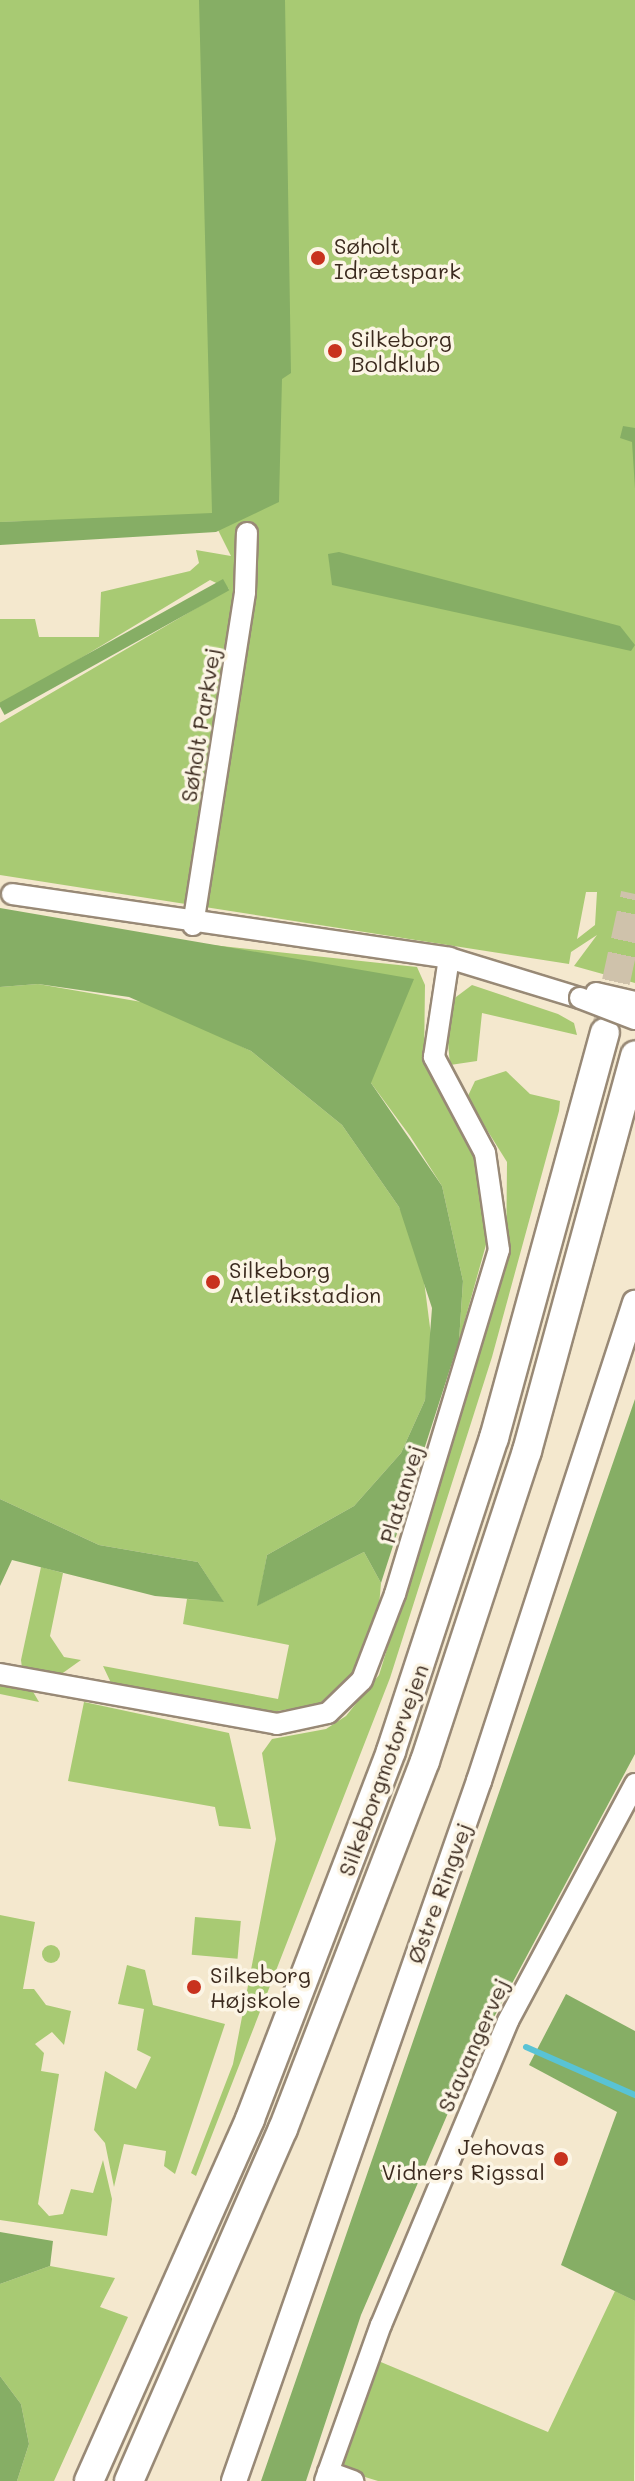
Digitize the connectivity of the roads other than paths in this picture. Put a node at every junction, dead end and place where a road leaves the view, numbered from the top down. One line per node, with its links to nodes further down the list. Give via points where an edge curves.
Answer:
1 (247, 533): 3 (street, Søholt Parkvej, via 245,592)
2 (12, 894): 3 (street)
3 (193, 925): 4 (street)
4 (449, 958): 5 (street); 11 (street, Platanvej, via 434,1057 485,1153 499,1250 395,1594 362,1680 328,1713 277,1724)
5 (581, 994): 6 (street, bridge); 7 (street, bridge)
6 (635, 1002)
7 (635, 1019)
8 (605, 1033): 14 (highway, Silkeborgmotorvejen, via 494,1438 391,1751 250,2119)
9 (635, 1055): 15 (highway, Silkeborgmotorvejen, via 527,1451 425,1761 300,2090)
10 (635, 1303): 16 (main road, Østre Ringvej, via 479,1781)
11 (0, 1674)
12 (635, 1784): 13 (street, Stavangervej, via 508,2021 381,2325)
13 (327, 2477): 17 (street, Stavangervej)
14 (89, 2481)
15 (129, 2481)
16 (234, 2481)
17 (353, 2481)

